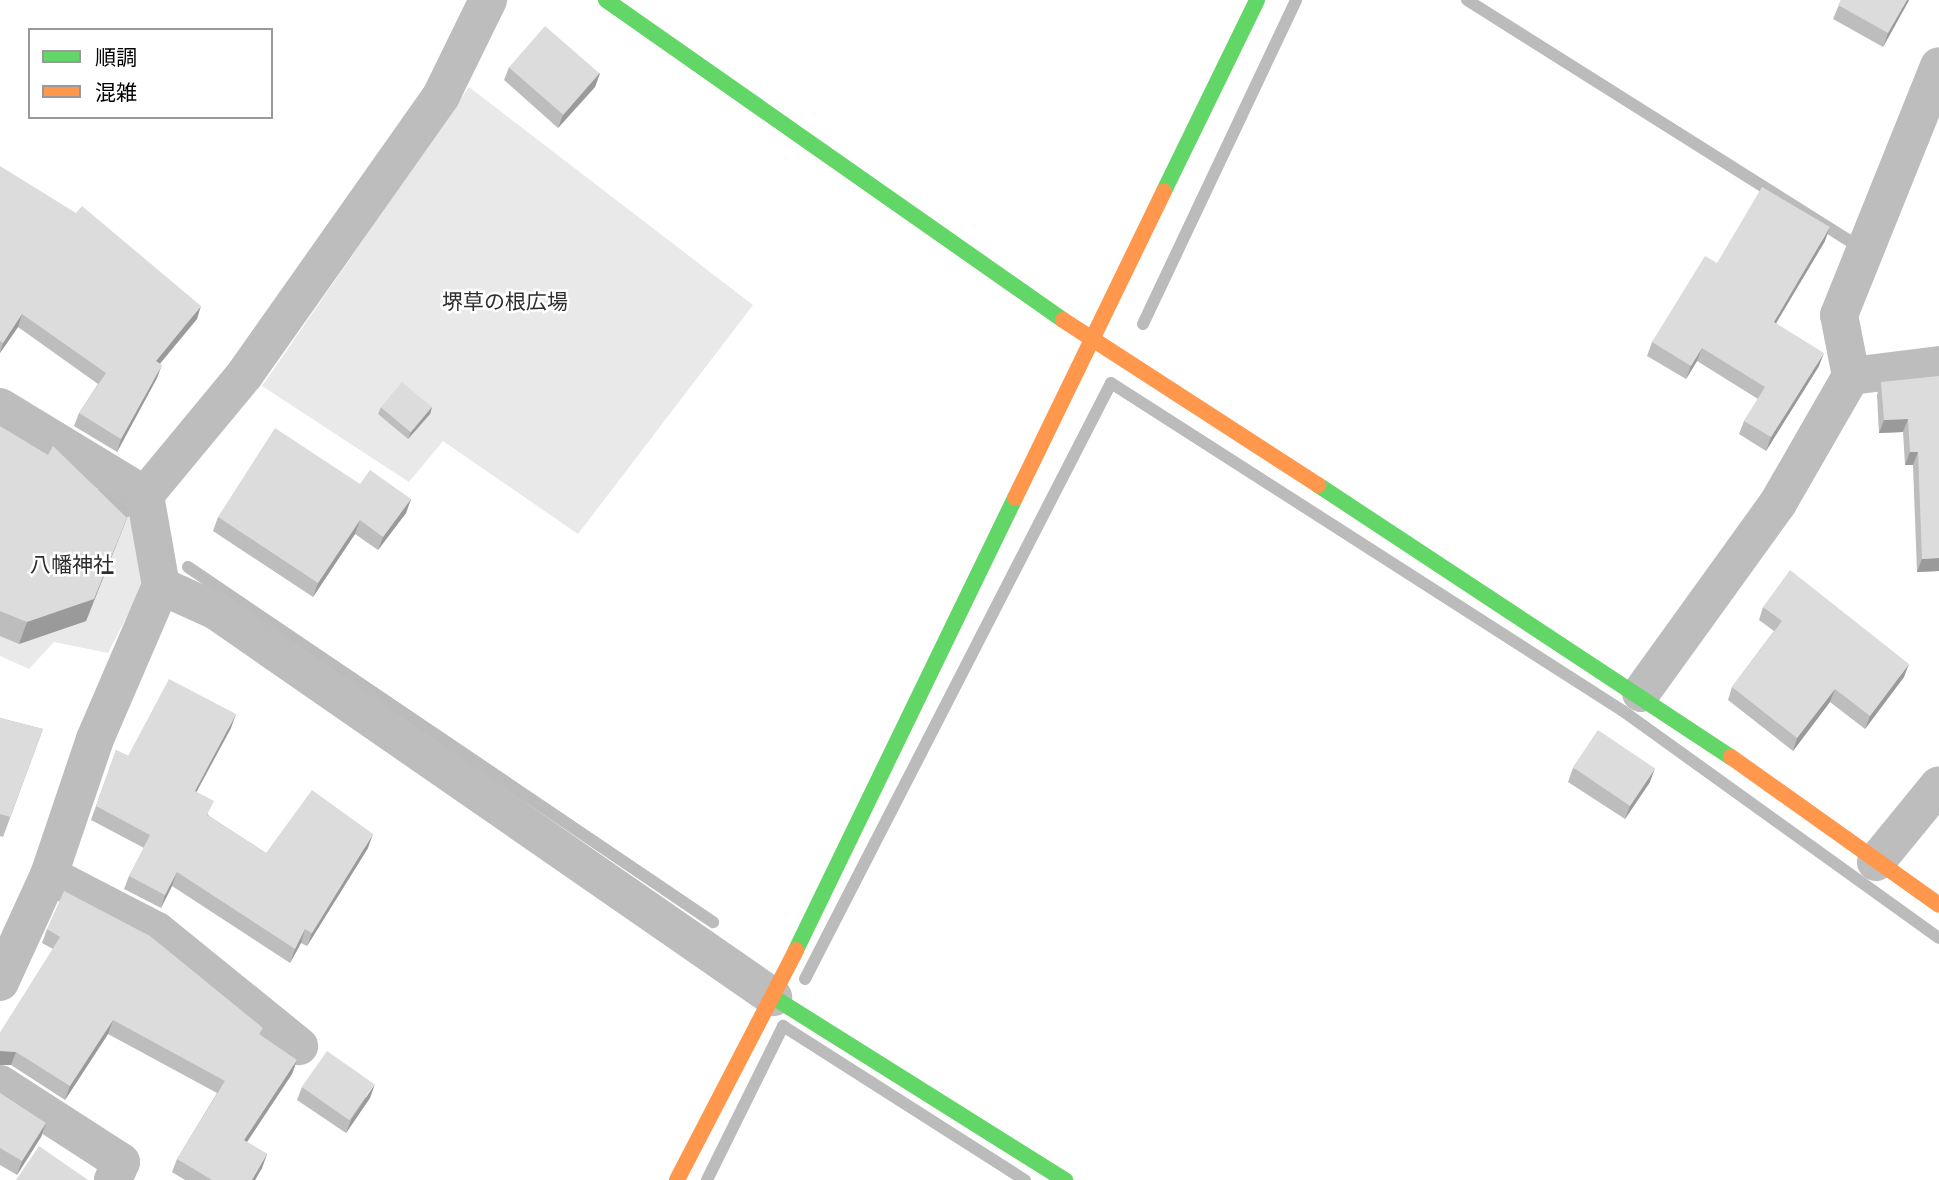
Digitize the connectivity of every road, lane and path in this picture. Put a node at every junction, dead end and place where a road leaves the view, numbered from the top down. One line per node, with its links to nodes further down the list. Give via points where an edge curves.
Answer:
1 (488, 0): 9 (street, via 441,96 245,374)
2 (606, 0): 5 (street)
3 (1257, 0): 5 (street)
4 (1939, 66): 7 (street, via 1839,315)
5 (1091, 337): 11 (street); 18 (street)
6 (1939, 365): 7 (street)
7 (1851, 376): 11 (street, via 1778,503)
8 (0, 407): 9 (street)
9 (145, 495): 10 (street)
10 (160, 586): 14 (street, via 95,739); 18 (street, via 216,611)
11 (1641, 693): 13 (street)
12 (1939, 785): 13 (street)
13 (1876, 862): 15 (street)
14 (49, 875): 16 (street); 19 (street, via 157,931)
15 (1939, 905)
16 (13, 921): 17 (street)
17 (0, 982)
18 (773, 997): 22 (street); 23 (street)
19 (299, 1046)
20 (0, 1084): 21 (street, via 121,1162)
21 (113, 1180)
22 (677, 1180)
23 (1065, 1180)

